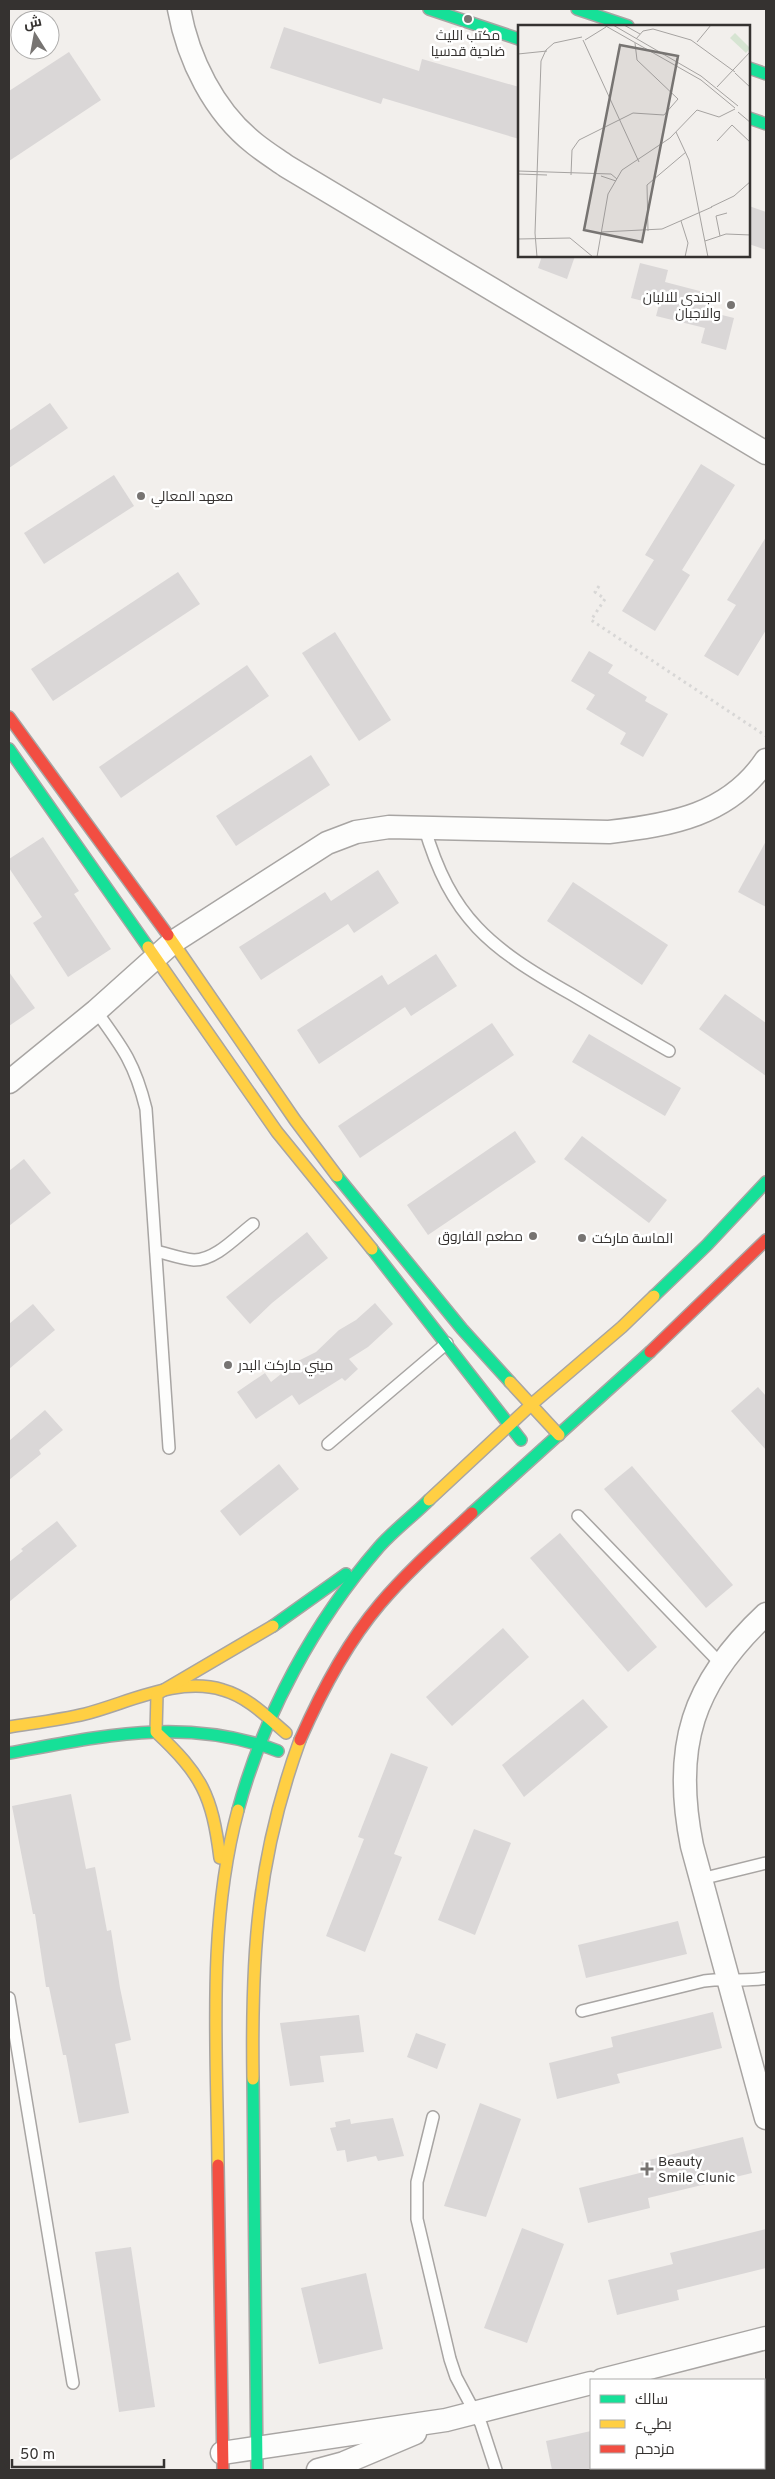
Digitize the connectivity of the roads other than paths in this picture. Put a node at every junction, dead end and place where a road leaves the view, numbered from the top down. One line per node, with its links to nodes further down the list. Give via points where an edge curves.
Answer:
1 (179, 9): 10 (street, via 190,50 203,79 226,115 254,143 286,166)
2 (429, 9): 5 (main road)
3 (577, 9): 4 (main road)
4 (625, 25)
5 (518, 39)
6 (750, 68): 7 (main road)
7 (766, 74)
8 (750, 118): 9 (main road)
9 (766, 124)
10 (766, 453)
11 (9, 717): 15 (main road)
12 (9, 749): 16 (main road)
13 (766, 760): 14 (street, via 757,774 732,797 708,811 644,828 609,832)
14 (424, 826): 15 (street, via 356,832 327,843); 20 (lane, via 444,880 464,913 497,948 520,966)
15 (173, 942): 16 (street); 18 (main road)
16 (154, 959): 17 (street); 19 (main road)
17 (96, 1011): 21 (street); 29 (lane, via 125,1049 142,1095 148,1130)
18 (237, 1036): 19 (main road); 22 (main road)
19 (217, 1050): 23 (main road)
20 (669, 1051)
21 (9, 1082)
22 (294, 1120): 23 (main road); 25 (main road)
23 (277, 1132): 26 (main road)
24 (766, 1182): 32 (main road, via 707,1245 629,1320)
25 (355, 1200): 26 (main road); 30 (main road)
26 (340, 1212): 31 (main road)
27 (253, 1224): 29 (lane, via 217,1252 201,1260)
28 (766, 1240): 34 (main road)
29 (156, 1251): 36 (lane)
30 (462, 1328): 31 (main road); 32 (main road)
31 (447, 1343): 33 (main road); 35 (lane)
32 (532, 1404): 33 (main road); 34 (main road)
33 (510, 1426): 37 (main road); 39 (main road)
34 (559, 1435): 37 (main road)
35 (328, 1444)
36 (169, 1448)
37 (534, 1457): 47 (main road, via 410,1572 364,1623 327,1680)
38 (578, 1516): 41 (lane)
39 (380, 1546): 42 (main road, via 273,1627); 43 (main road, via 334,1602 296,1664)
40 (766, 1614): 41 (street)
41 (720, 1663): 51 (street, via 702,1696 690,1733 684,1770 684,1809)
42 (158, 1694): 43 (main road, via 198,1686 219,1688 239,1695); 44 (main road, via 83,1714); 45 (main road)
43 (272, 1721): 46 (main road); 47 (main road)
44 (9, 1727)
45 (156, 1732): 46 (main road, via 220,1734); 48 (main road); 52 (main road, via 199,1776 211,1801)
46 (262, 1743): 49 (main road); 52 (main road, via 233,1830)
47 (298, 1744): 49 (main road)
48 (9, 1752)
49 (293, 1758): 65 (main road, via 268,1845 258,1898 254,1952 253,2248)
50 (766, 1863): 51 (lane)
51 (701, 1879): 54 (street)
52 (223, 1883): 66 (main road, via 216,1993)
53 (766, 1978): 54 (lane)
54 (729, 1980): 56 (lane, via 704,1981); 58 (street)
55 (9, 1998): 61 (lane)
56 (582, 2011)
57 (433, 2117): 63 (lane, via 417,2182 417,2219 450,2359 456,2377)
58 (766, 2118)
59 (766, 2338): 60 (street)
60 (606, 2379)
61 (73, 2383)
62 (590, 2383): 63 (street)
63 (476, 2412): 64 (street); 68 (lane)
64 (446, 2420): 65 (street); 67 (street, via 344,2463)
65 (257, 2459): 66 (street)
66 (223, 2462)
67 (318, 2470)
68 (496, 2470)

